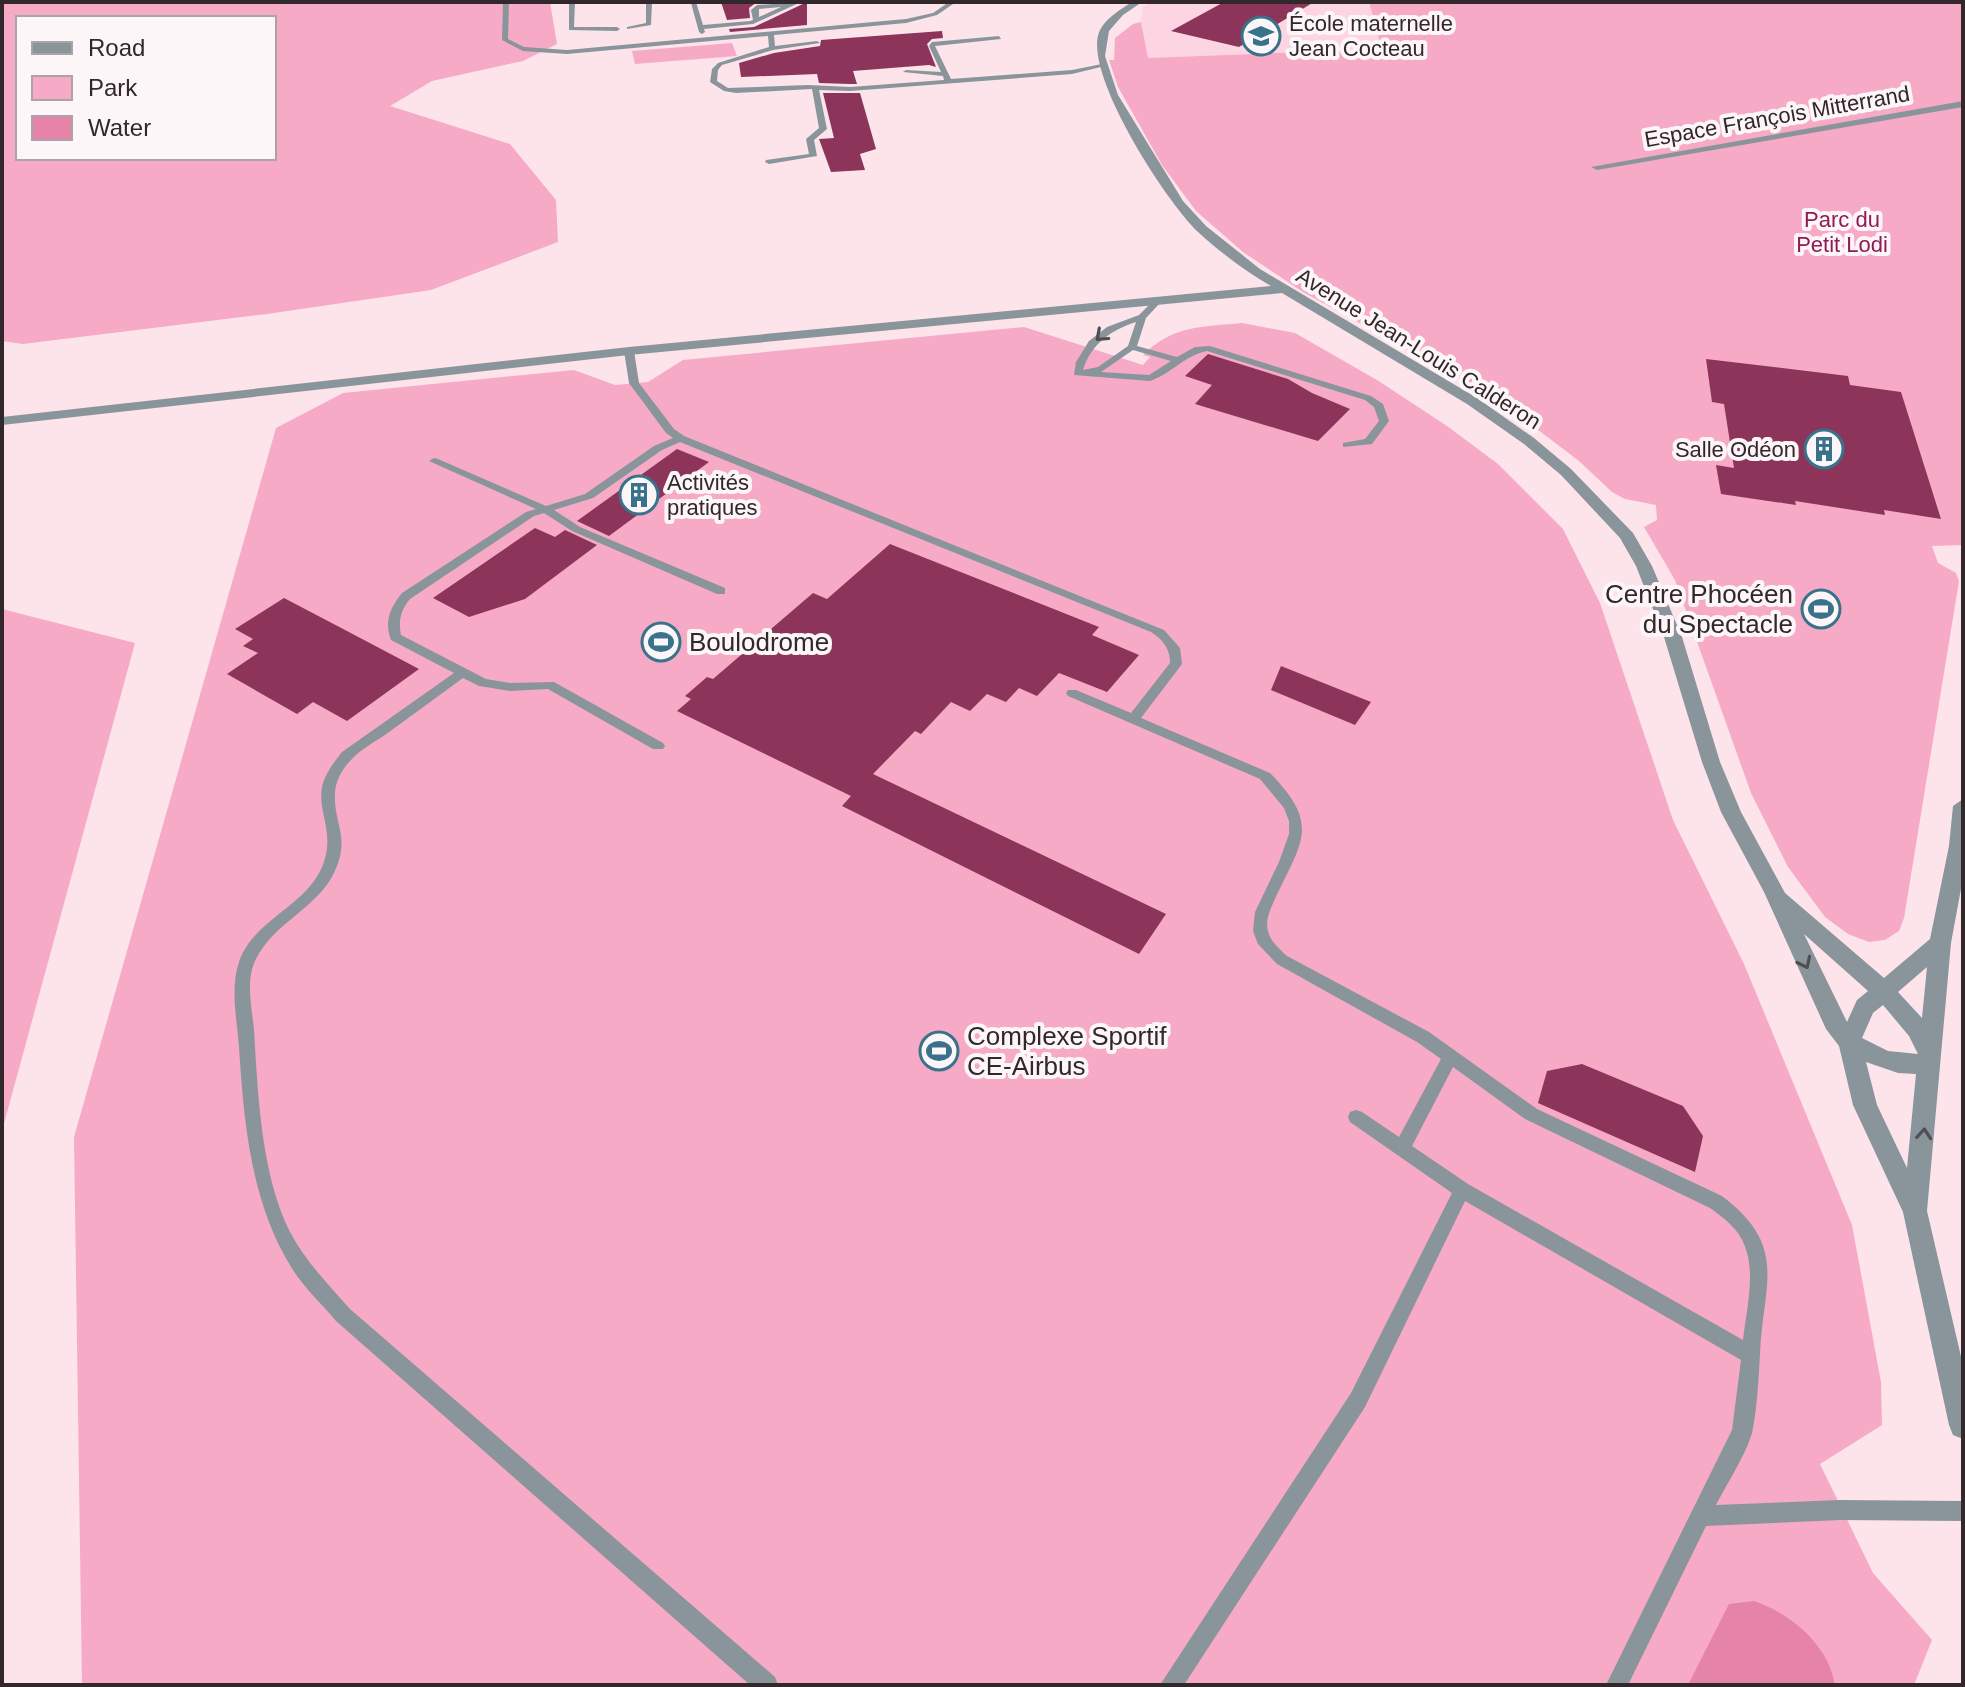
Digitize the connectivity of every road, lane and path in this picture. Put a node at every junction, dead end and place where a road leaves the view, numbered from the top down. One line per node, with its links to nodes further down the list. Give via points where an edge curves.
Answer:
1 (506, 2): 16 (lane, via 503,35 523,49 567,52)
2 (572, 2): 12 (lane, via 571,29)
3 (649, 2): 9 (lane, via 650,23)
4 (953, 2): 13 (lane, via 913,20)
5 (1138, 2): 20 (street, via 1104,30)
6 (694, 3): 10 (lane)
7 (796, 3): 8 (lane); 8 (lane, via 757,7)
8 (757, 21): 10 (lane)
9 (644, 27): 11 (lane); 16 (lane)
10 (701, 27): 15 (lane)
11 (629, 28)
12 (617, 29)
13 (771, 35): 15 (lane); 18 (lane)
14 (999, 38): 21 (lane, via 934,43)
15 (702, 41): 16 (lane)
16 (674, 43)
17 (817, 43): 18 (lane)
18 (772, 48): 22 (lane, via 720,64 713,82 736,91)
19 (906, 72): 21 (lane)
20 (1104, 72): 21 (lane); 26 (street, Avenue Jean-Louis Calderon, via 1138,141 1178,203 1226,249)
21 (947, 78): 22 (lane, via 850,89)
22 (815, 87): 24 (lane, via 823,129 810,139 813,156)
23 (1963, 104): 25 (street, Espace François Mitterrand)
24 (769, 162)
25 (1597, 167)
26 (1283, 289): 27 (street); 44 (street, Avenue Jean-Louis Calderon, via 1472,401 1529,441 1627,536 1673,637 1731,812)
27 (1156, 303): 28 (lane); 30 (street)
28 (1142, 317): 29 (lane); 32 (lane, one-way to 32, via 1112,326 1081,356)
29 (1132, 347): 31 (lane); 32 (lane, via 1101,369)
30 (629, 351): 33 (street); 34 (lane, via 634,383)
31 (1177, 360): 32 (lane, via 1150,378); 35 (lane, via 1195,348 1207,348 1368,398 1379,406 1384,421 1368,442)
32 (1077, 373)
33 (2, 421)
34 (680, 438): 37 (lane, via 589,496); 41 (lane, via 1155,629 1173,645 1176,664)
35 (1347, 445)
36 (434, 461): 37 (lane)
37 (543, 508): 38 (lane, via 576,529); 39 (lane, via 406,596 396,608 395,637)
38 (721, 591)
39 (462, 673): 42 (lane, via 496,687 550,685); 58 (lane, via 336,768 327,802 334,856 307,897 251,948 243,964 262,1181 298,1263 343,1315)
40 (1072, 693): 41 (lane)
41 (1133, 719): 48 (lane, via 1265,776 1280,790 1297,823 1297,838 1262,912 1259,928 1265,943 1282,960)
42 (658, 746)
43 (1963, 806): 45 (street)
44 (1774, 892): 46 (street); 47 (street, one-way to 47, via 1834,1022)
45 (1940, 943): 46 (street); 49 (street)
46 (1884, 990): 47 (street, via 1865,1007); 49 (street, via 1917,1027)
47 (1849, 1042): 49 (street, via 1894,1064 1914,1066); 53 (street, via 1865,1105)
48 (1451, 1056): 51 (lane); 54 (lane, via 1531,1114 1716,1202 1738,1219 1752,1240 1760,1269)
49 (1931, 1056): 53 (street, one-way to 49)
50 (1356, 1117): 51 (lane)
51 (1402, 1149): 52 (lane)
52 (1462, 1190): 54 (lane); 59 (lane, via 1358,1400)
53 (1915, 1211): 55 (street)
54 (1752, 1356): 57 (lane, via 1742,1432)
55 (1963, 1425)
56 (1963, 1511): 57 (lane)
57 (1702, 1516): 60 (lane)
58 (767, 1685)
59 (1171, 1685)
60 (1617, 1685)

